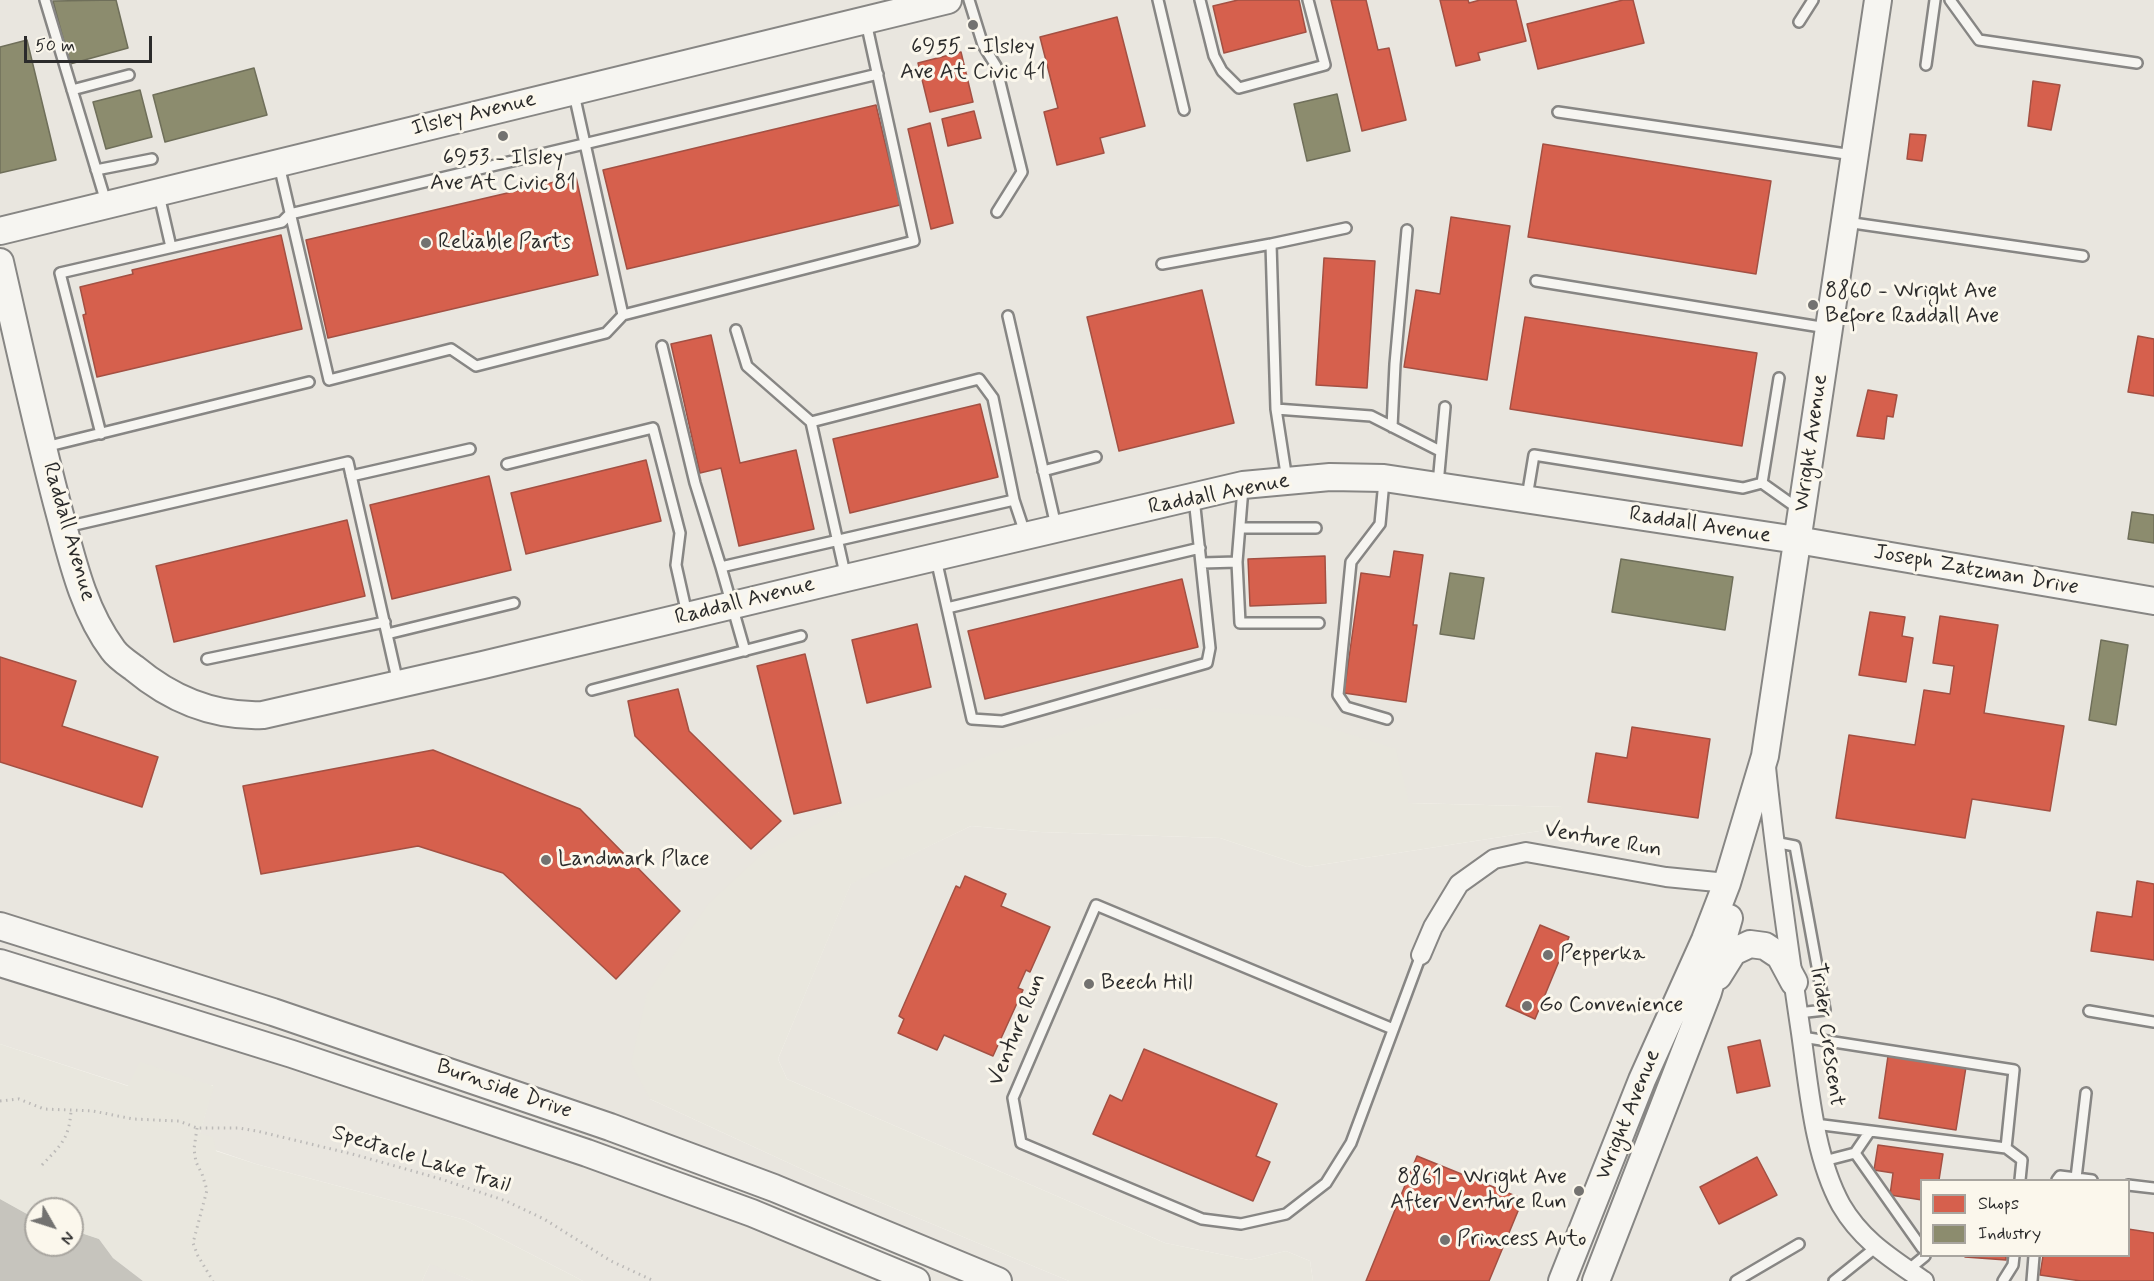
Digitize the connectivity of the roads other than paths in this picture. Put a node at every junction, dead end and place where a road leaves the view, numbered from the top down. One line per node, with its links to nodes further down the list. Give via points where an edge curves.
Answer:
1 (45, 0): 17 (lane)
2 (948, 0): 11 (main road, Ilsley Avenue)
3 (969, 0): 28 (lane, via 984,45 996,66 1022,172)
4 (1158, 0): 19 (lane)
5 (1200, 0): 6 (lane, via 1214,56 1239,88 1325,65)
6 (1308, 0)
7 (1813, 0): 12 (lane)
8 (1878, 0): 22 (main road, Wright Avenue)
9 (1935, 0): 14 (lane)
10 (1950, 0): 13 (lane, via 1979,40)
11 (866, 20): 15 (lane); 18 (main road, Ilsley Avenue)
12 (1799, 22)
13 (2137, 63)
14 (1926, 65)
15 (878, 74): 21 (lane); 40 (lane, via 914,241)
16 (129, 75): 17 (lane)
17 (72, 90): 25 (lane)
18 (574, 91): 21 (lane); 24 (main road, Ilsley Avenue)
19 (1184, 110)
20 (1558, 112): 22 (lane)
21 (584, 144): 29 (lane); 40 (lane)
22 (1856, 155): 30 (main road, Wright Avenue)
23 (152, 159): 25 (lane)
24 (278, 163): 26 (main road, Ilsley Avenue); 29 (lane)
25 (96, 170): 27 (lane)
26 (159, 192): 27 (main road, Ilsley Avenue); 35 (lane)
27 (107, 205): 33 (main road, Ilsley Avenue)
28 (997, 212)
29 (290, 214): 35 (lane, via 282,222); 40 (lane, via 329,380 451,349 476,366 606,333)
30 (1846, 222): 36 (lane); 42 (main road, Wright Avenue)
31 (1346, 228): 34 (lane)
32 (1407, 230): 50 (lane)
33 (0, 231)
34 (1271, 244): 38 (lane); 48 (lane)
35 (171, 247): 51 (lane, via 60,273)
36 (2084, 256)
37 (0, 262): 52 (main road, Raddall Avenue)
38 (1161, 264)
39 (1536, 281): 42 (lane)
40 (623, 315)
41 (1008, 316): 57 (lane)
42 (1829, 328): 67 (main road, Wright Avenue)
43 (735, 330): 49 (lane, via 747,366)
44 (662, 346): 79 (lane, via 695,483)
45 (1779, 378): 61 (lane)
46 (309, 382): 51 (lane)
47 (1445, 407): 54 (lane)
48 (1276, 409): 50 (lane, via 1371,416); 60 (lane)
49 (811, 422): 65 (lane, via 979,379 993,398); 73 (lane)
50 (1392, 427): 54 (lane)
51 (101, 434): 52 (lane)
52 (43, 447): 68 (main road, Raddall Avenue)
53 (470, 449): 58 (lane)
54 (1440, 451): 63 (lane)
55 (1096, 457): 57 (lane)
56 (507, 464): 85 (lane, via 653,428 680,533 676,565)
57 (1043, 471): 71 (lane)
58 (351, 476): 68 (lane, via 348,462); 86 (lane)
59 (1384, 478): 60 (main road, Raddall Avenue); 63 (main road, Raddall Avenue); 94 (lane, via 1380,524 1351,562 1338,695 1346,707)
60 (1287, 480): 62 (main road, Raddall Avenue)
61 (1762, 483): 66 (lane, via 1743,488 1534,456); 67 (lane)
62 (1243, 485): 64 (main road, Raddall Avenue); 69 (lane)
63 (1438, 486): 66 (main road, Raddall Avenue)
64 (1194, 498): 71 (main road, Raddall Avenue); 75 (lane)
65 (1014, 500): 72 (lane); 73 (lane)
66 (1527, 500): 74 (main road, Raddall Avenue)
67 (1802, 512): 74 (main road, Wright Avenue)
68 (63, 527): 92 (main road, Raddall Avenue, via 96,625 115,652 149,681 184,701 243,716 264,715)
69 (1240, 528): 70 (lane); 77 (lane)
70 (1316, 528)
71 (1057, 529): 72 (main road, Raddall Avenue)
72 (1026, 536): 76 (main road, Raddall Avenue)
73 (837, 540): 79 (lane); 80 (lane)
74 (1797, 540): 81 (main road, Joseph Zatzman Drive); 95 (main road, Wright Avenue)
75 (1200, 548): 78 (lane); 84 (lane)
76 (935, 556): 80 (main road, Raddall Avenue); 84 (lane)
77 (1238, 562): 78 (lane); 87 (lane, via 1240,624)
78 (1202, 563): 84 (lane, via 1210,648 1207,663 1002,721 972,719)
79 (722, 567): 83 (lane)
80 (846, 578): 83 (main road, Raddall Avenue)
81 (2154, 601)
82 (514, 603): 88 (lane)
83 (733, 605): 85 (main road, Raddall Avenue); 90 (lane)
84 (947, 608)
85 (687, 617): 92 (main road, Raddall Avenue)
86 (385, 622): 88 (lane); 91 (lane)
87 (1319, 623)
88 (387, 634): 92 (lane)
89 (801, 636): 90 (lane)
90 (745, 651): 93 (lane)
91 (207, 659)
92 (398, 684)
93 (592, 690)
94 (1387, 719)
95 (1765, 756): 96 (street, Trider Crescent); 97 (main road, Wright Avenue)
96 (1774, 842): 101 (street, Trider Crescent); 104 (lane, via 1795,846 1825,1010)
97 (1727, 883): 99 (street, Venture Run, via 1666,877 1526,852 1494,859 1459,884); 102 (main road, Wright Avenue, via 1732,906); 108 (main road, Wright Avenue)
98 (0, 926): 130 (main road, Burnside Drive, via 273,1012 610,1127 774,1188)
99 (1421, 955): 106 (lane, Venture Run)
100 (0, 963): 129 (main road, Burnside Drive, via 281,1050 586,1153 752,1213)
101 (1794, 982): 102 (main road, via 1780,956 1765,946 1750,944 1733,952); 104 (street, Trider Crescent)
102 (1708, 992): 110 (main road, Wright Avenue)
103 (2090, 1011): 105 (lane)
104 (1798, 1013): 107 (street, Trider Crescent)
105 (2154, 1022)
106 (1393, 1029): 106 (lane, Venture Run, via 1096,905 1013,1098 1021,1143 1202,1219 1241,1224 1286,1214 1326,1183 1351,1143)
107 (1802, 1037): 111 (street, Trider Crescent); 113 (lane, via 2014,1070)
108 (1642, 1080): 110 (main road, via 1653,1094); 131 (main road, Wright Avenue)
109 (2086, 1093): 116 (lane)
110 (1657, 1123): 132 (main road, Wright Avenue)
111 (1815, 1124): 112 (lane); 115 (street, Trider Crescent)
112 (1870, 1131): 113 (lane); 114 (lane)
113 (2006, 1148): 117 (lane, via 2022,1160)
114 (1855, 1153): 115 (lane); 123 (lane)
115 (1824, 1161): 124 (street, Trider Crescent, via 1841,1204)
116 (2076, 1178): 118 (lane); 119 (lane)
117 (2020, 1179)
118 (2058, 1179)
119 (2084, 1179)
120 (2130, 1185): 121 (lane)
121 (2154, 1188)
122 (1799, 1244): 133 (lane)
123 (1920, 1245)
124 (1875, 1248): 128 (street, Trider Crescent); 134 (lane)
125 (1924, 1257): 128 (lane)
126 (2014, 1257): 136 (lane)
127 (2034, 1257): 137 (lane)
128 (1908, 1270): 135 (street, Trider Crescent)
129 (916, 1281)
130 (998, 1281)
131 (1562, 1281)
132 (1596, 1281)
133 (1736, 1281)
134 (1834, 1281)
135 (1924, 1281)
136 (2003, 1281)
137 (2032, 1281)

